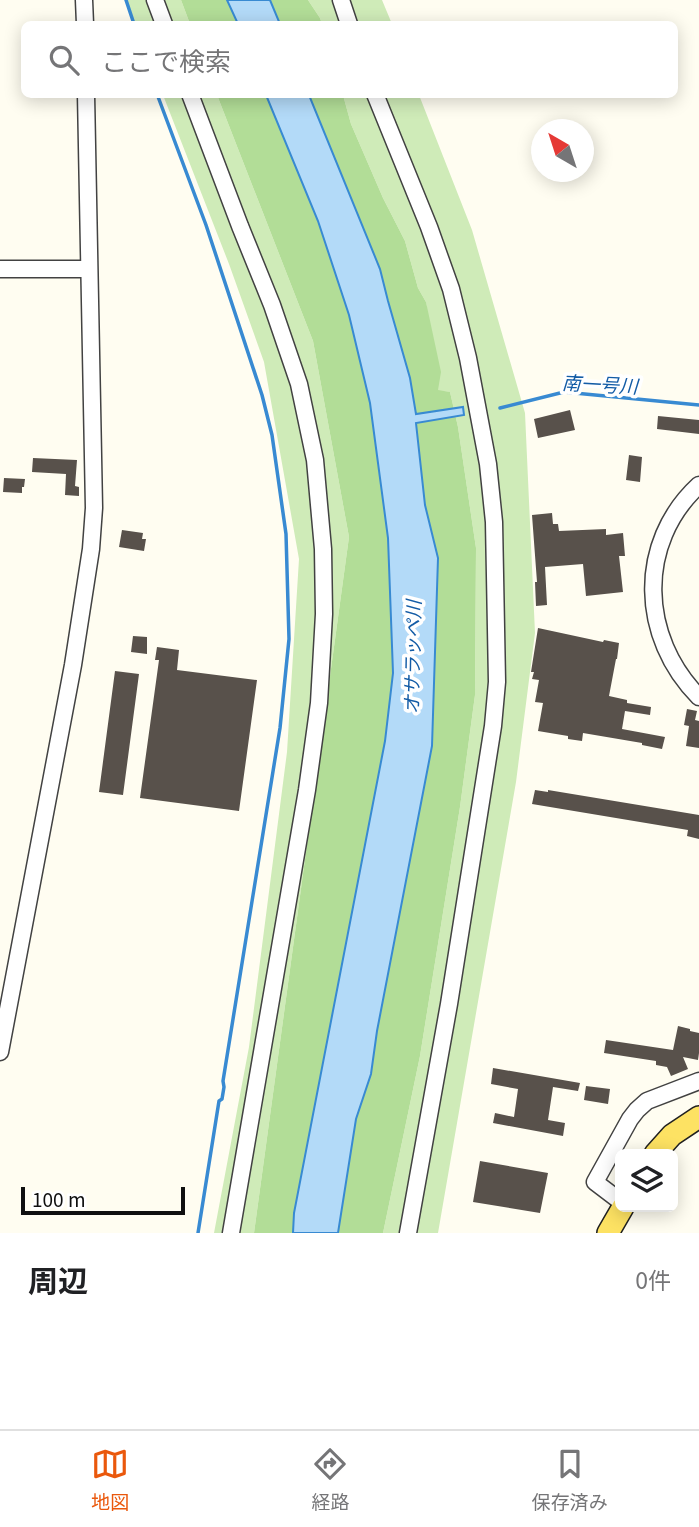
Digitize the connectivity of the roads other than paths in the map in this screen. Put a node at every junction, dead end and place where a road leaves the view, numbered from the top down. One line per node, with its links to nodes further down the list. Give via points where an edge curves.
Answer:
1 (84, 0): 4 (street)
2 (155, 0): 5 (street)
3 (341, 0): 6 (street)
4 (85, 21)
5 (163, 21)
6 (348, 21)
7 (86, 98): 11 (street)
8 (192, 98): 20 (street, via 299,384 315,460 323,549 319,703)
9 (377, 98): 21 (street, via 451,289 488,464 494,523 497,682 493,726)
10 (0, 269): 11 (street)
11 (89, 269): 14 (street, via 91,549)
12 (699, 485): 13 (street, via 675,514 661,544 653,598 666,650 676,670)
13 (699, 696)
14 (0, 1052)
15 (699, 1081): 18 (street, via 647,1101 630,1119 595,1182)
16 (699, 1117): 17 (main road)
17 (659, 1149)
18 (615, 1197)
19 (620, 1212): 22 (main road)
20 (231, 1233)
21 (408, 1233)
22 (608, 1233)

